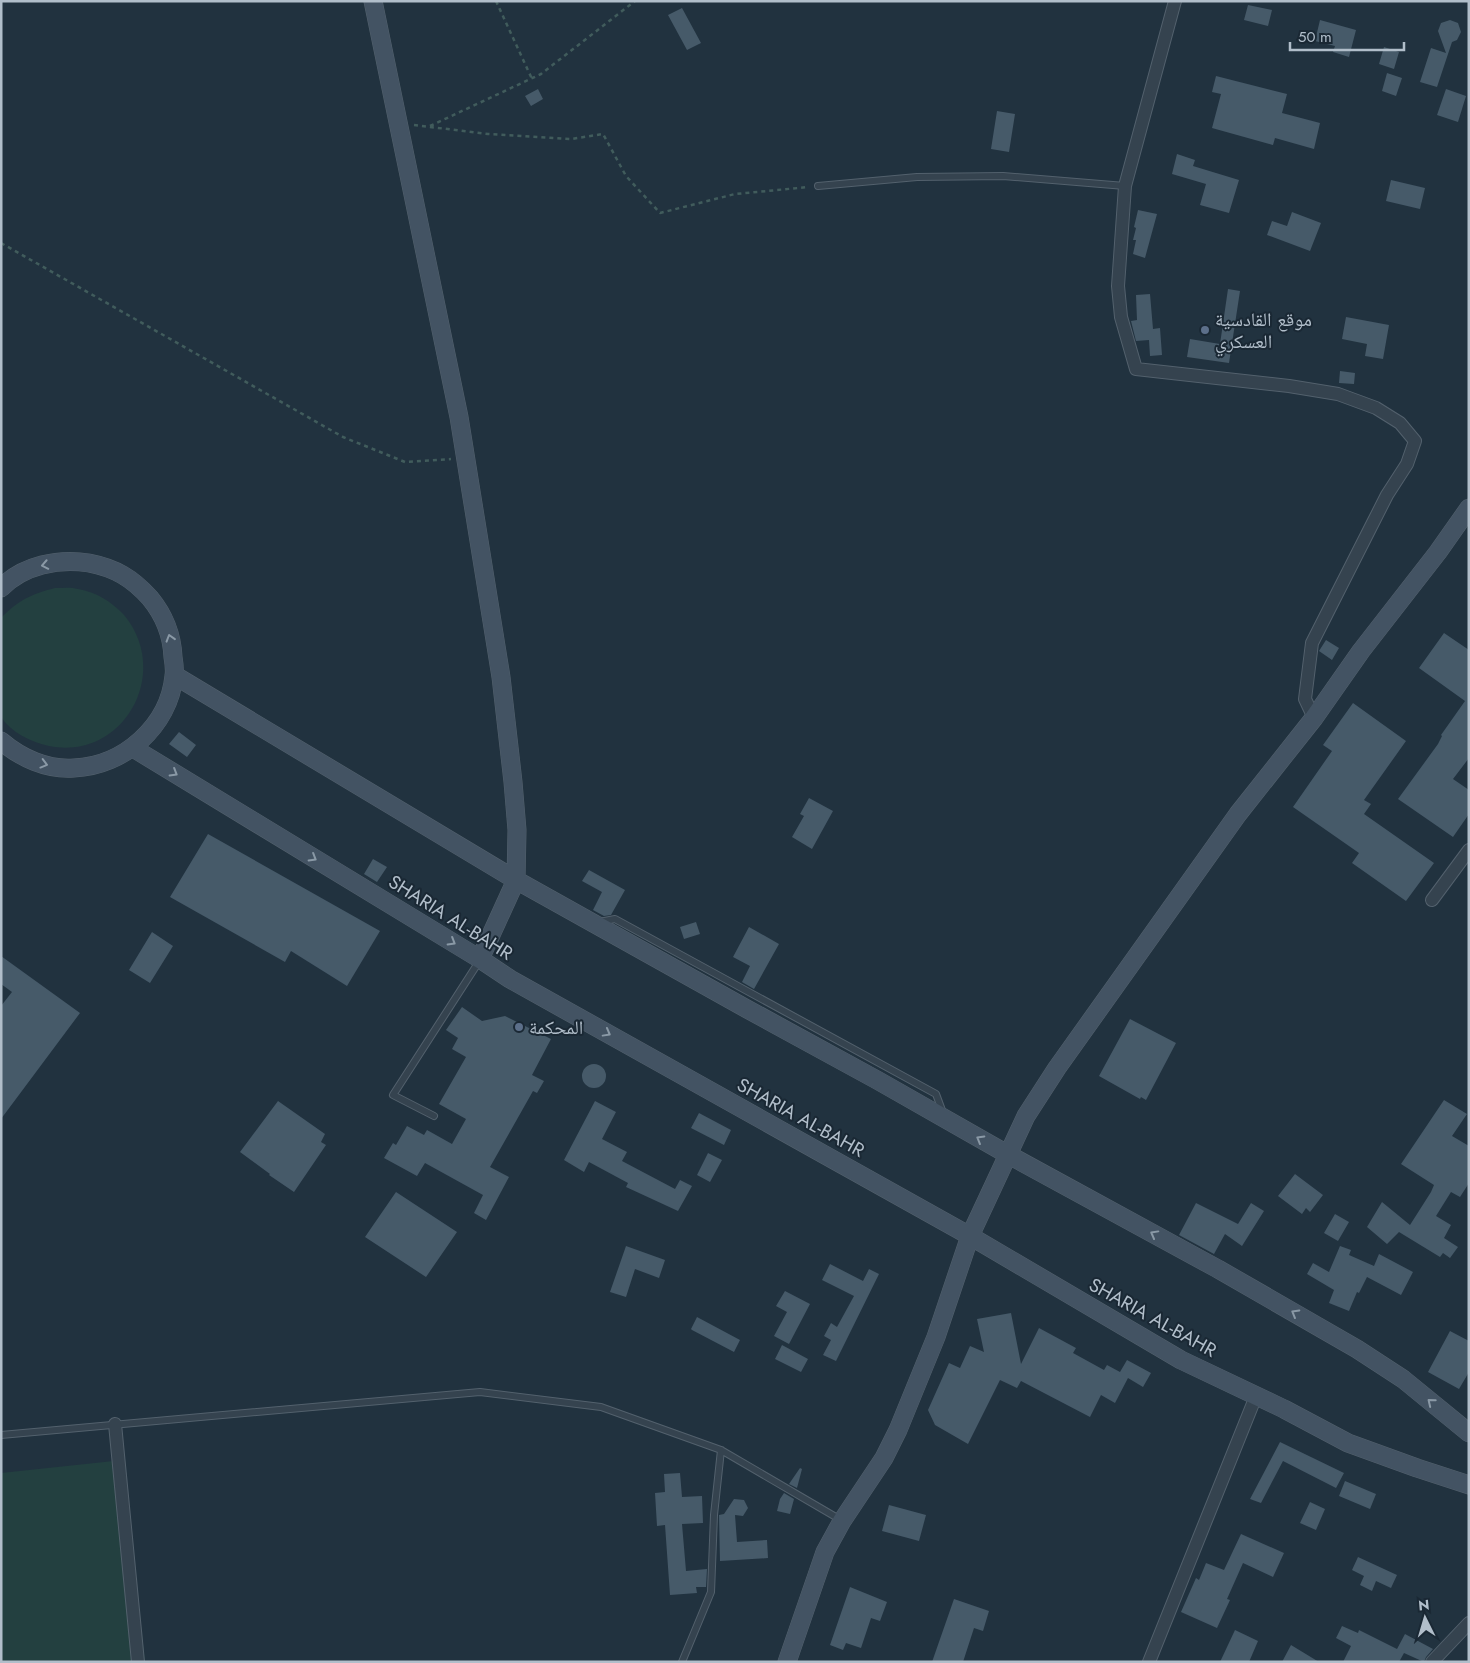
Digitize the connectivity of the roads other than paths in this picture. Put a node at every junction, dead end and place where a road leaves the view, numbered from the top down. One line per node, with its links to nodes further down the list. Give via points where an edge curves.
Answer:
1 (373, 1): 12 (main road, via 465,458 504,706 517,830)
2 (1175, 1): 4 (street)
3 (818, 186): 4 (lane, via 917,177 994,176)
4 (1125, 186): 8 (street, via 1118,286 1121,317 1136,369 1338,394 1376,408 1400,423 1415,441 1407,464 1387,495 1312,642 1305,698)
5 (1469, 508): 8 (main road)
6 (4, 582): 7 (main road, one-way to 6, via 172,641 160,610 137,584 127,578 107,567 73,560 39,565)
7 (174, 676): 10 (main road, via 168,703 153,728); 12 (main road)
8 (1314, 718): 16 (main road, via 1238,814 1057,1068 1026,1116)
9 (1, 741): 10 (main road, one-way to 10, via 14,752 43,765 74,768 105,763)
10 (133, 748): 14 (main road, SHARIA AL-BAHR, one-way to 14)
11 (1469, 850): 13 (street)
12 (516, 880): 14 (main road); 16 (main road, one-way to 12)
13 (1432, 900)
14 (480, 959): 15 (lane, via 393,1095); 17 (main road, SHARIA AL-BAHR, one-way to 17, via 510,979)
15 (434, 1116)
16 (1007, 1154): 17 (main road); 20 (main road, one-way to 16, via 1403,1379 1357,1349)
17 (970, 1236): 18 (main road, SHARIA AL-BAHR, via 1181,1360); 24 (main road, via 936,1337 898,1430 884,1458)
18 (1256, 1396): 23 (main road, SHARIA AL-BAHR, via 1348,1442); 29 (street)
19 (115, 1424): 21 (lane); 22 (lane, via 480,1392 601,1407); 26 (street)
20 (1469, 1433)
21 (1, 1435)
22 (721, 1450): 24 (lane); 27 (lane, via 711,1592)
23 (1469, 1485)
24 (842, 1521): 28 (main road, via 825,1552)
25 (1469, 1623): 30 (street)
26 (138, 1662)
27 (682, 1662)
28 (787, 1662)
29 (1150, 1662)
30 (1432, 1662)

